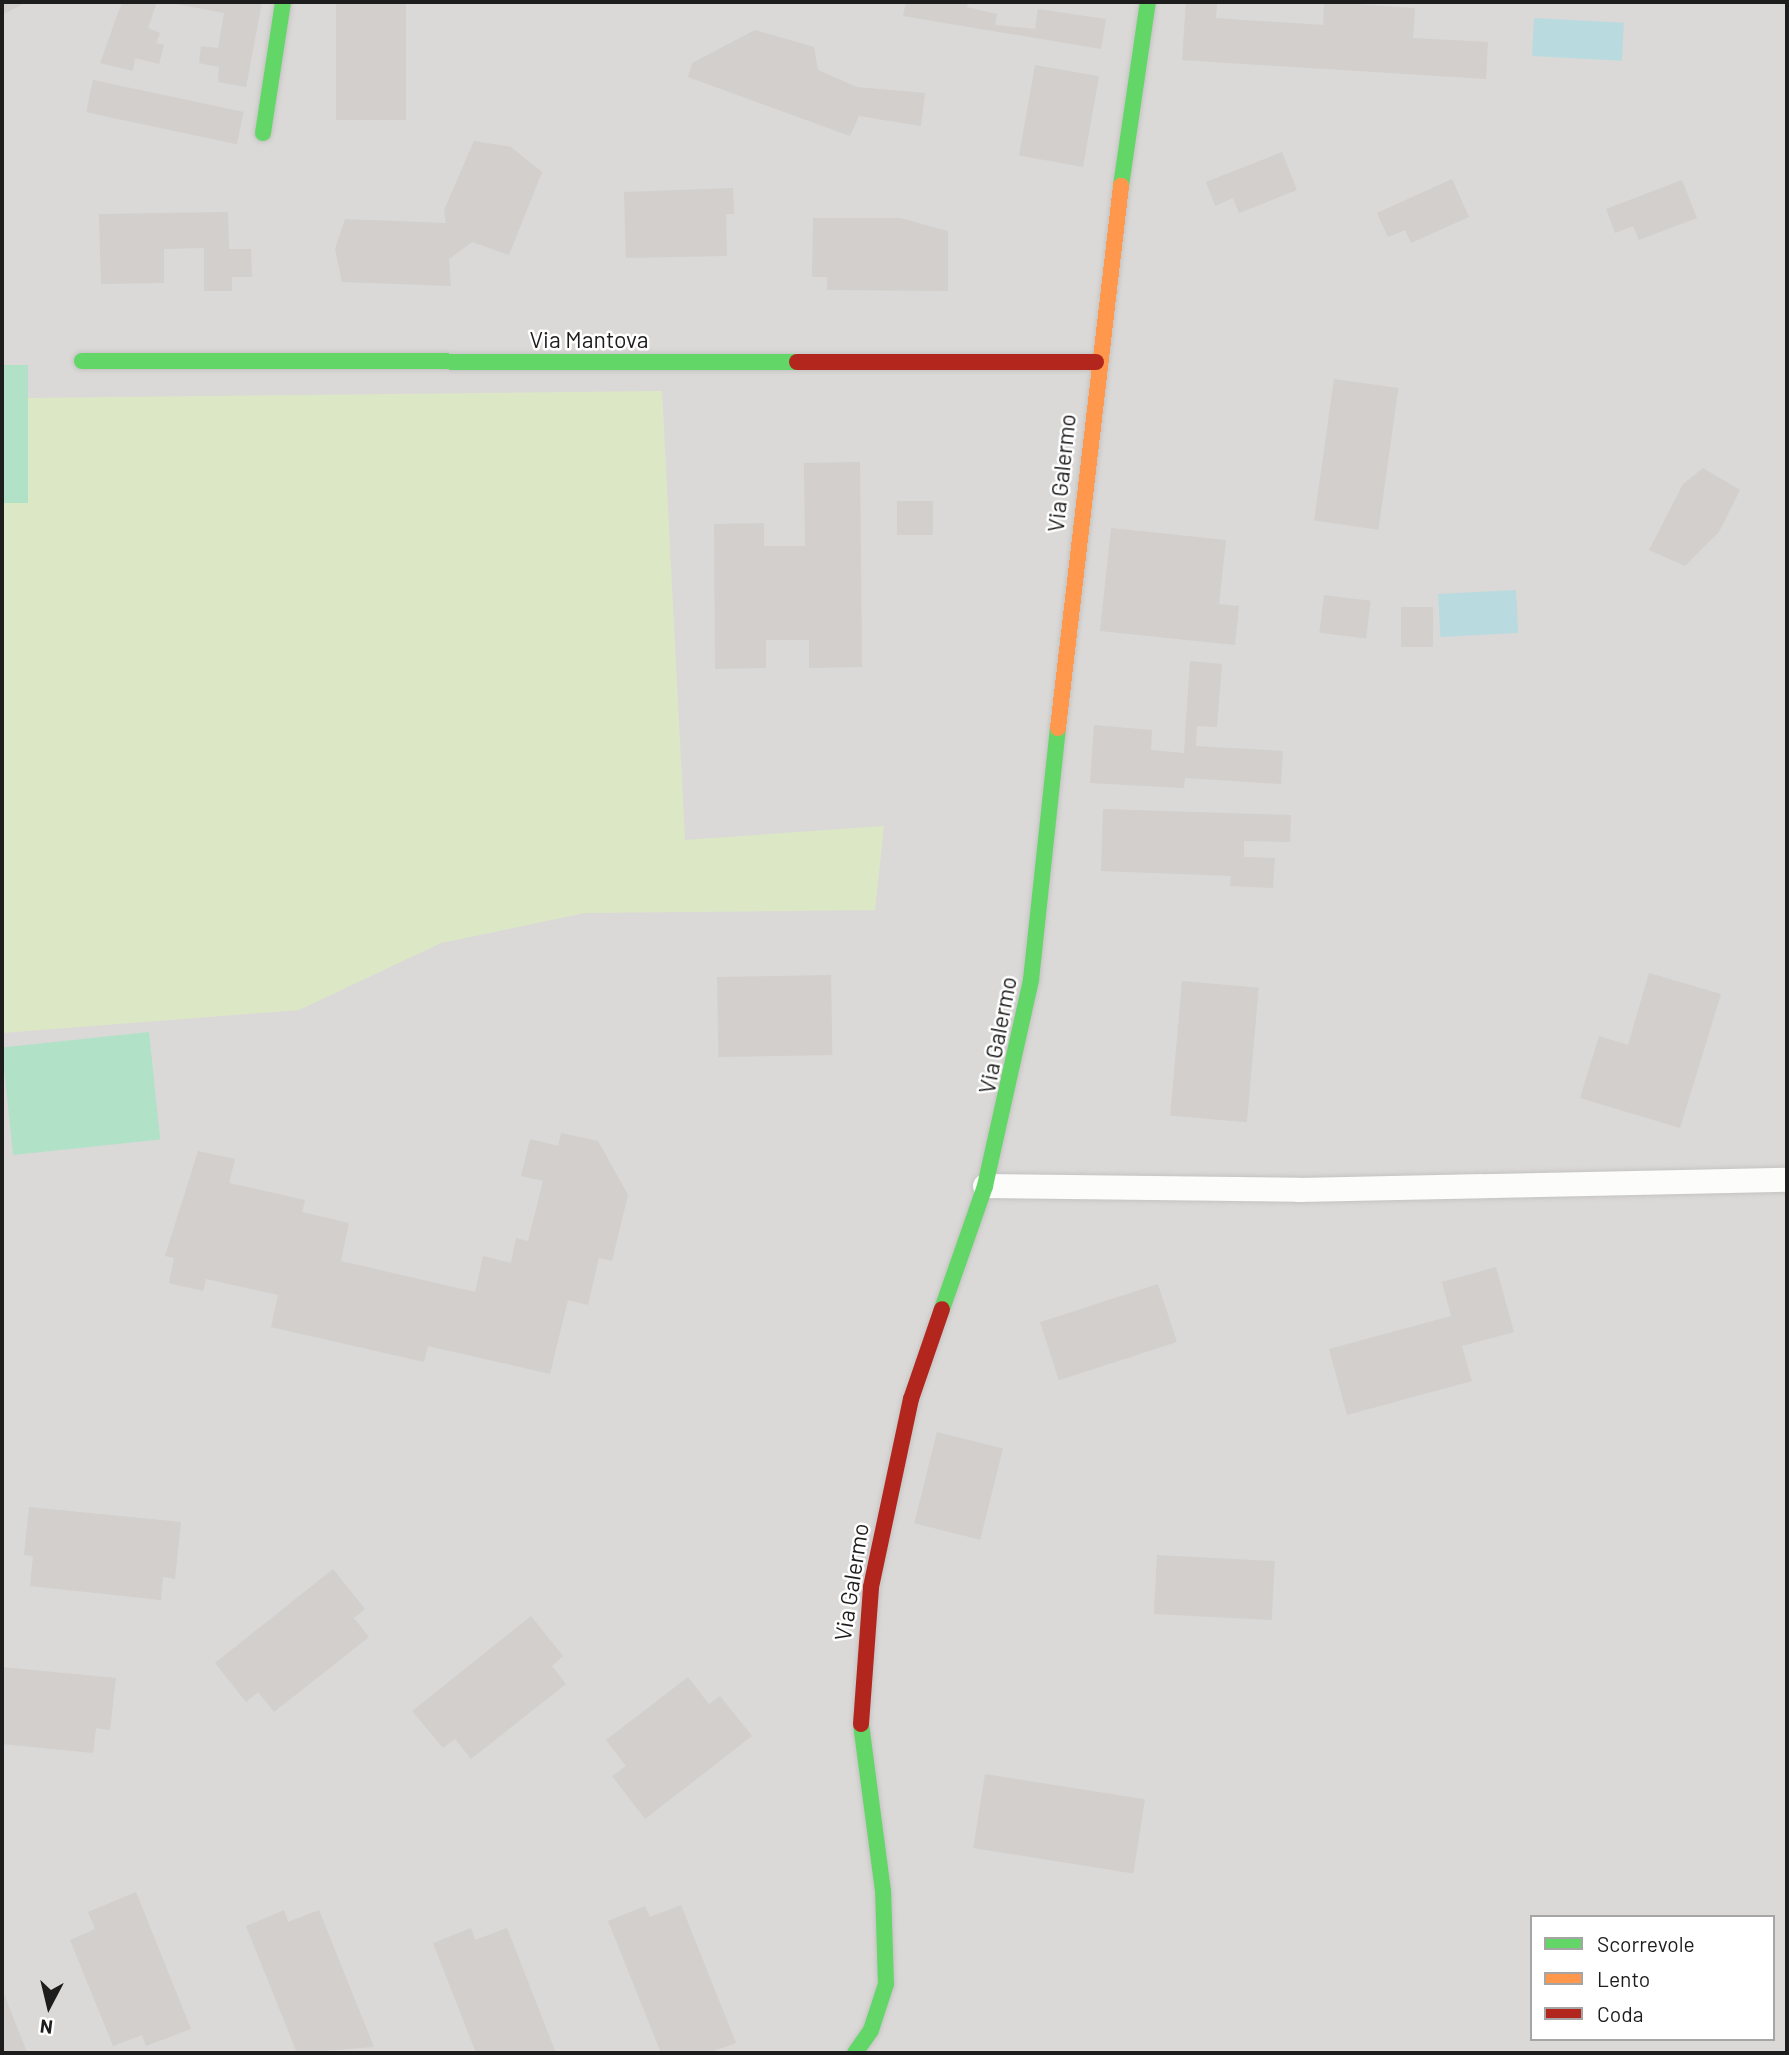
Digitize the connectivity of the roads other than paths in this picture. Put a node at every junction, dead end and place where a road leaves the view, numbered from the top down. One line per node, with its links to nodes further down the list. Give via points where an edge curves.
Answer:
1 (283, 2): 3 (main road)
2 (1148, 2): 5 (main road, Via Galermo)
3 (263, 133)
4 (82, 361): 5 (main road, Via Mantova)
5 (1096, 362): 7 (main road, Via Galermo, via 1031,980)
6 (1787, 1180): 7 (lane, via 1299,1189)
7 (985, 1186): 8 (main road, Via Galermo, via 911,1399 871,1587 860,1723 883,1891 886,1984 872,2030)
8 (855, 2053)

